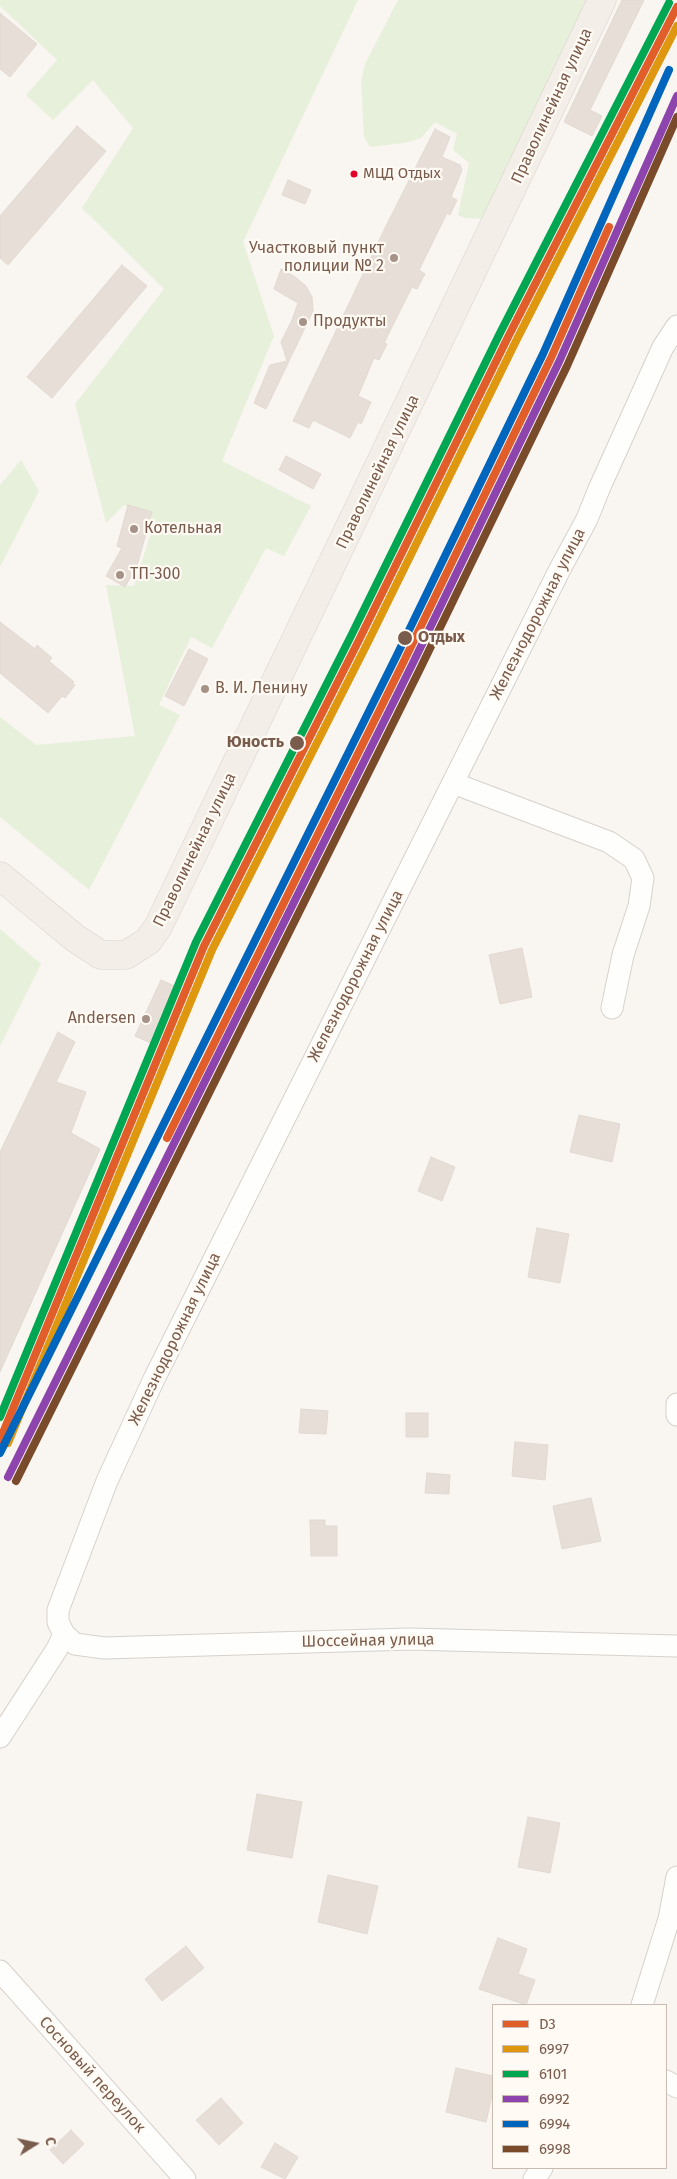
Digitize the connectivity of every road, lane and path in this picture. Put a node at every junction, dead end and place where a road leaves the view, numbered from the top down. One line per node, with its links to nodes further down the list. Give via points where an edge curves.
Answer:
1 (602, 0): 4 (main road, Праволинейная улица, via 158,927 148,941 126,955 101,955)
2 (677, 326): 3 (street, Железнодорожная улица, via 663,347 587,519)
3 (453, 783): 5 (street, via 609,842 634,859 642,878 639,906 623,955); 8 (street, Железнодорожная улица, via 158,1370 115,1464 58,1610 58,1622)
4 (0, 876)
5 (612, 1008)
6 (677, 1404): 7 (street)
7 (677, 1415)
8 (64, 1634): 9 (street, Шоссейная улица, via 75,1644 104,1648 410,1639); 10 (street)
9 (677, 1646)
10 (0, 1737)
11 (677, 1877): 13 (street, via 669,1919)
12 (0, 1971): 14 (street, Сосновый переулок)
13 (642, 2004)
14 (185, 2179)

